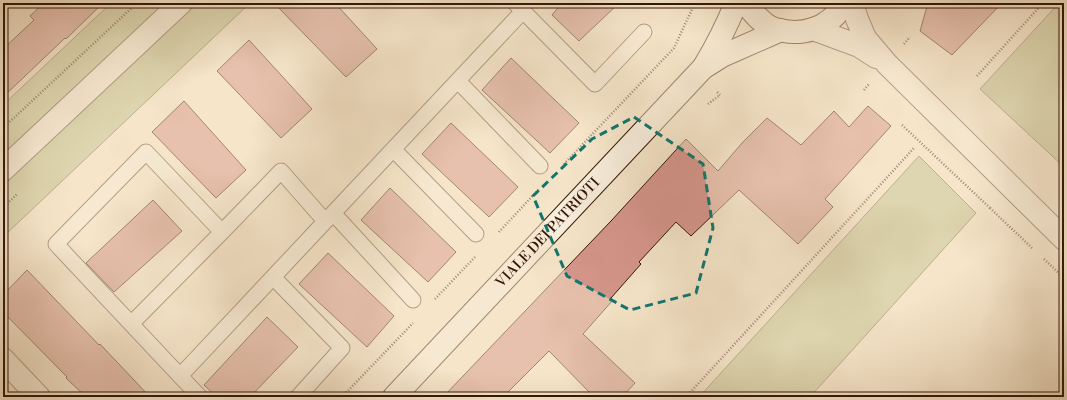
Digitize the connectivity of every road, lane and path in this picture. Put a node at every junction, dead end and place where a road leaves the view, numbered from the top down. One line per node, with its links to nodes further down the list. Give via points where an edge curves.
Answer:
1 (137, 3): 18 (path)
2 (181, 3): 23 (main road)
3 (694, 3): 22 (path, via 674,48)
4 (736, 3): 14 (main road, VIALE DEI PATRIOTI)
5 (745, 3): 11 (main road, via 756,17 772,28)
6 (844, 3): 10 (main road, via 840,11 826,24)
7 (852, 3): 13 (main road, via 865,38)
8 (1043, 3): 15 (path)
9 (519, 7): 12 (lane, via 595,84); 16 (lane)
10 (813, 29): 11 (main road, via 790,32); 13 (main road, via 859,46)
11 (781, 30): 14 (main road, VIALE DEI PATRIOTI, via 722,56)
12 (644, 32)
13 (887, 64): 29 (main road)
14 (703, 68): 45 (main road, VIALE DEI PATRIOTI)
15 (976, 76)
16 (458, 81): 20 (lane); 21 (lane)
17 (902, 124): 30 (path, bridge)
18 (3, 128)
19 (914, 148): 46 (path)
20 (393, 149): 25 (lane); 27 (lane)
21 (540, 166)
22 (560, 168)
23 (3, 170)
24 (544, 185): 28 (path)
25 (329, 217): 26 (lane, via 280,172); 33 (lane); 35 (lane)
26 (222, 232): 38 (lane); 38 (lane, via 146,152 56,244)
27 (476, 234)
28 (495, 236)
29 (1064, 239)
30 (1037, 253)
31 (478, 254): 36 (path)
32 (1043, 258): 34 (path)
33 (273, 277): 40 (lane); 43 (lane, via 342,348)
34 (1064, 278)
35 (413, 300)
36 (435, 300)
37 (413, 322): 44 (path)
38 (131, 324): 40 (lane)
39 (3, 359): 41 (main road)
40 (180, 376): 42 (lane)
41 (39, 397)
42 (200, 397)
43 (298, 397)
44 (342, 397)
45 (394, 397)
46 (686, 397)

